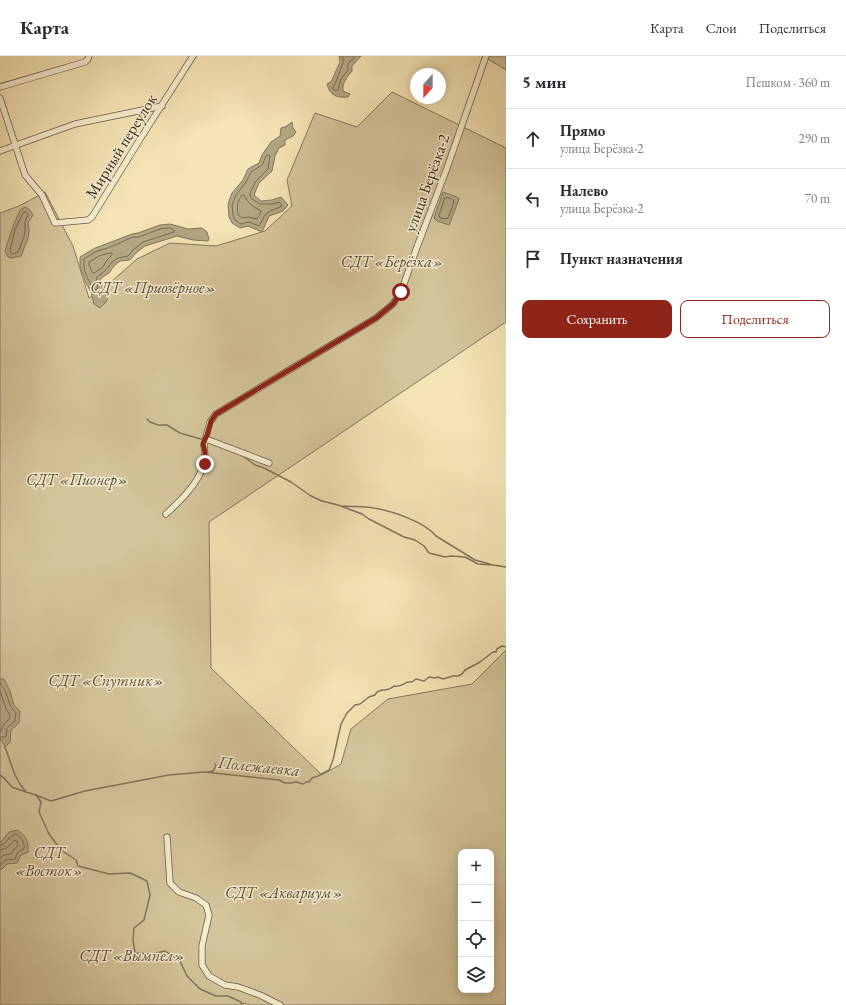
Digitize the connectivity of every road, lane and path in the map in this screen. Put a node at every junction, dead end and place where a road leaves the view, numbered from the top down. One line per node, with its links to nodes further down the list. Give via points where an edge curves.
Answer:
1 (89, 56): 4 (street, via 85,62)
2 (193, 56): 6 (street, Мирный переулок)
3 (486, 56): 9 (street, улица Берёзка-2, via 401,292 393,304 376,318 219,412 211,421)
4 (0, 87)
5 (0, 98): 7 (street)
6 (162, 106): 7 (street, via 75,124); 7 (street, Мирный переулок, via 92,217 83,222 55,223 42,195 25,175)
7 (15, 146): 8 (street)
8 (0, 151)
9 (206, 439): 10 (street); 11 (street, улица Берёзка-2, via 203,444 205,464 184,496)
10 (269, 464)
11 (166, 514)
12 (168, 837): 13 (street, via 170,882 179,892 206,905 209,915 202,946 202,965 209,976 225,986 238,987)
13 (280, 1005)

